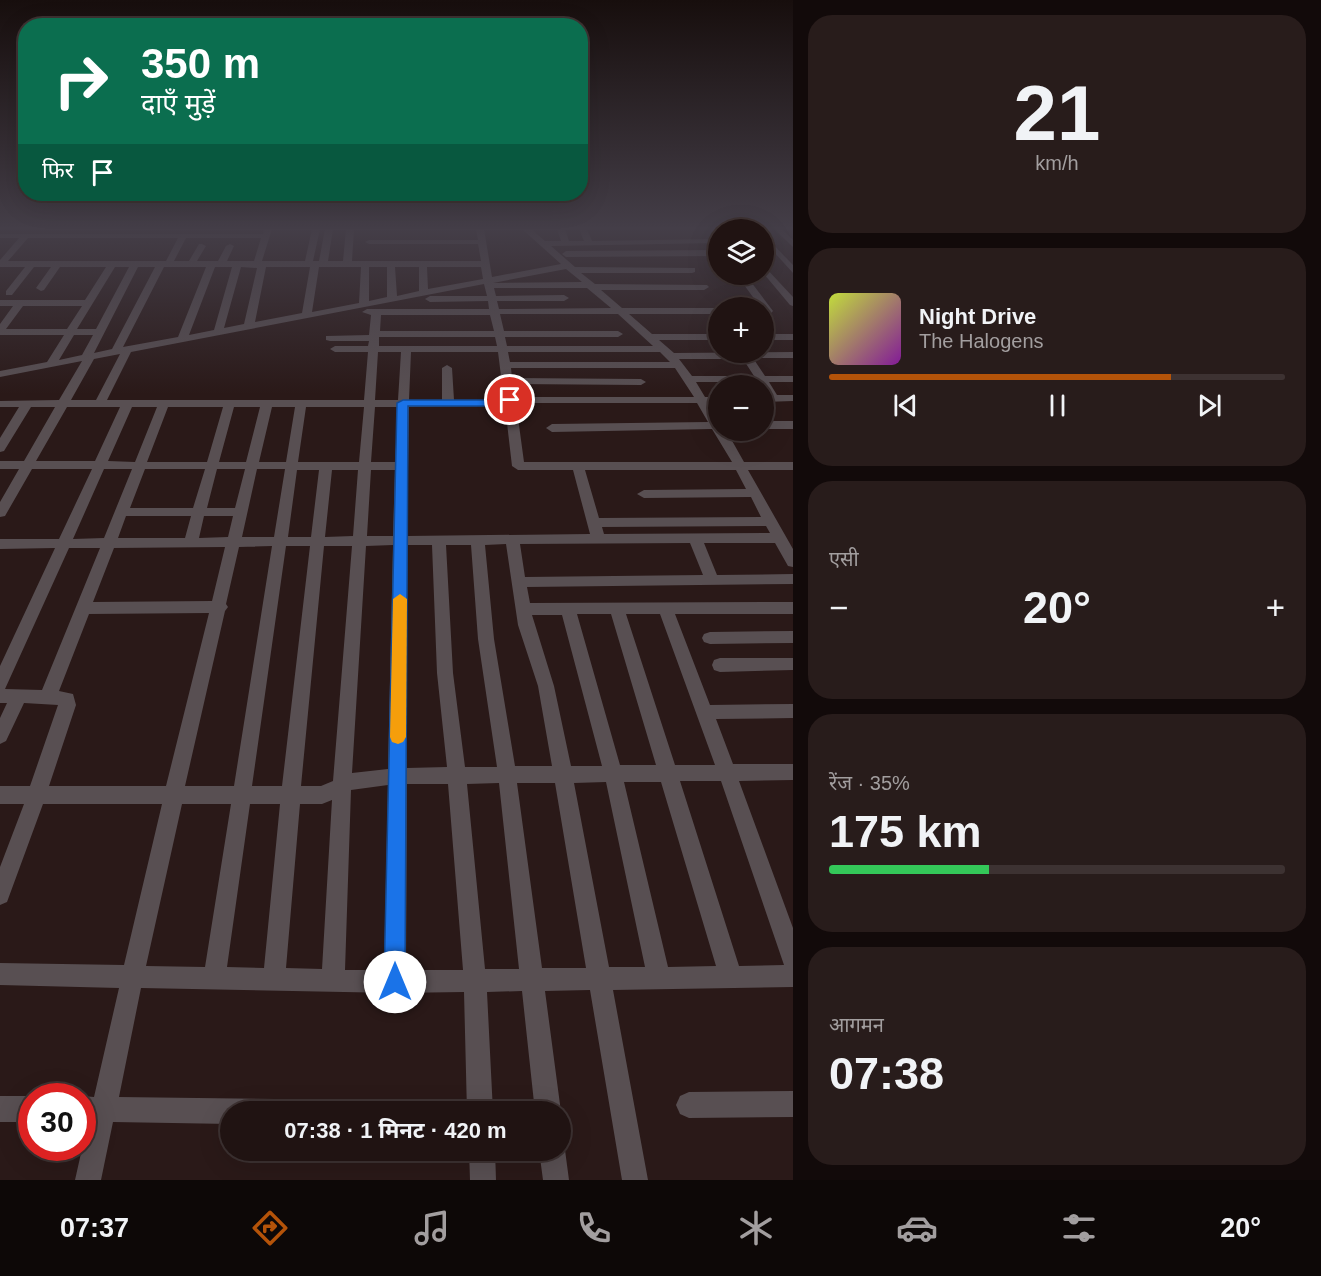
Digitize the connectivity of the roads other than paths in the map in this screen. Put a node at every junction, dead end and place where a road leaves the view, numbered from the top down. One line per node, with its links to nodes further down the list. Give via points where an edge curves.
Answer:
1 (16, 284): 21 (street)
2 (43, 284): 20 (street)
3 (100, 284): 32 (street)
4 (125, 284): 44 (street)
5 (155, 284): 58 (street)
6 (207, 284): 52 (street)
7 (232, 284): 45 (street)
8 (257, 284): 41 (street)
9 (312, 284): 40 (street)
10 (366, 284): 34 (street)
11 (392, 284): 25 (street)
12 (422, 284): 22 (street)
13 (488, 284): 19 (street); 26 (street)
14 (491, 284): 18 (street)
15 (702, 284): 23 (street)
16 (777, 284): 33 (street)
17 (751, 285): 36 (street)
18 (590, 286): 27 (street); 35 (street)
19 (455, 287): 22 (street)
20 (40, 288)
21 (9, 293)
22 (422, 293): 25 (street); 26 (street, via 427,299)
23 (711, 297)
24 (564, 298): 26 (street)
25 (392, 299): 34 (street)
26 (492, 299): 39 (street)
27 (678, 299): 28 (street); 29 (street); 35 (street)
28 (708, 300)
29 (708, 300)
30 (0, 303): 31 (street)
31 (20, 303): 32 (street); 42 (street)
32 (89, 303): 43 (street)
33 (793, 303)
34 (364, 304): 37 (street)
35 (618, 311): 39 (street); 47 (street)
36 (777, 311)
37 (325, 312): 38 (street); 40 (street)
38 (376, 312): 39 (street); 53 (street)
39 (495, 312): 46 (street)
40 (307, 315): 41 (street)
41 (249, 326): 45 (street)
42 (0, 331): 43 (street)
43 (71, 332): 44 (street); 64 (street)
44 (101, 332): 63 (street)
45 (218, 332): 52 (street)
46 (500, 334): 53 (street); 56 (street, via 616,330); 57 (street)
47 (649, 337): 48 (street); 59 (street)
48 (708, 337)
49 (774, 337): 50 (street)
50 (793, 337)
51 (330, 338): 53 (street)
52 (182, 339): 58 (street)
53 (374, 340): 54 (street); 55 (street); 87 (street)
54 (334, 349)
55 (406, 349): 57 (street); 88 (street)
56 (626, 349): 57 (street); 59 (street); 66 (street)
57 (503, 350): 65 (street)
58 (122, 351): 63 (street); 83 (street)
59 (667, 352): 60 (street); 67 (street)
60 (708, 353)
61 (774, 355): 62 (street)
62 (793, 355)
63 (88, 357): 64 (street); 92 (street)
64 (51, 364): 69 (street)
65 (505, 364): 66 (street); 74 (street)
66 (634, 366): 67 (street); 75 (street)
67 (679, 366): 70 (street)
68 (447, 368): 89 (street)
69 (0, 374)
70 (689, 379): 71 (street); 79 (street)
71 (708, 379)
72 (774, 379): 73 (street)
73 (793, 379)
74 (507, 381): 75 (street); 82 (street)
75 (641, 382): 78 (street)
76 (793, 398): 77 (street)
77 (774, 399)
78 (650, 400): 79 (street); 82 (street); 95 (street)
79 (702, 400): 80 (street); 94 (street)
80 (708, 400)
81 (230, 402): 85 (street); 93 (street); 106 (street)
82 (510, 402): 89 (street); 112 (street, via 518,466)
83 (100, 403): 84 (street); 92 (street)
84 (128, 403): 93 (street); 104 (street)
85 (267, 403): 86 (street); 107 (street)
86 (301, 403): 87 (street); 108 (street)
87 (369, 403): 88 (street); 110 (street)
88 (403, 403): 89 (street); 111 (street)
89 (448, 403)
90 (0, 404): 91 (street)
91 (27, 404): 92 (street); 101 (street)
92 (64, 404): 103 (street)
93 (164, 404): 105 (street)
94 (708, 410)
95 (655, 411)
96 (774, 425): 97 (street)
97 (793, 425)
98 (708, 427): 99 (street)
99 (552, 428)
100 (726, 441): 113 (street)
101 (0, 448)
102 (0, 465): 103 (street)
103 (27, 465): 104 (street); 120 (street)
104 (100, 465): 105 (street); 134 (street)
105 (141, 465): 106 (street); 117 (street)
106 (211, 465): 107 (street); 118 (street)
107 (252, 465): 108 (street); 119 (street)
108 (290, 465): 109 (street); 132 (street)
109 (326, 465): 110 (street); 133 (street)
110 (364, 465): 111 (street); 128 (street)
111 (401, 466): 129 (street)
112 (578, 466): 113 (street); 122 (street)
113 (740, 466): 114 (street); 116 (street)
114 (791, 468)
115 (644, 494): 116 (street)
116 (755, 494): 121 (street)
117 (122, 512): 118 (street); 135 (street)
118 (198, 512): 119 (street); 136 (street)
119 (242, 512): 131 (street)
120 (0, 513)
121 (770, 521): 122 (street); 124 (street)
122 (593, 523): 125 (street)
123 (695, 538): 124 (street); 125 (street); 140 (street)
124 (780, 538): 138 (street)
125 (597, 539): 127 (street)
126 (478, 540): 127 (street); 130 (street); 164 (street, via 486,639)
127 (512, 540): 141 (street)
128 (360, 541): 129 (street); 133 (street); 167 (street)
129 (400, 541): 130 (street); 166 (street)
130 (439, 541): 165 (street, via 445,673)
131 (235, 542): 132 (street); 136 (street); 142 (street)
132 (279, 542): 133 (street); 171 (street)
133 (318, 542): 172 (street)
134 (63, 543): 135 (street); 137 (street); 153 (street)
135 (109, 543): 136 (street); 143 (street)
136 (190, 543)
137 (0, 544)
138 (792, 559)
139 (793, 579): 140 (street)
140 (712, 580): 141 (street)
141 (519, 582): 146 (street)
142 (220, 607): 143 (street); 170 (street)
143 (83, 608): 155 (street)
144 (665, 608): 145 (street); 148 (street); 157 (street)
145 (793, 608)
146 (524, 609): 147 (street); 163 (street, via 546,686)
147 (568, 609): 148 (street); 159 (street)
148 (617, 609): 160 (street)
149 (793, 637): 150 (street)
150 (710, 638)
151 (793, 664): 152 (street)
152 (720, 665)
153 (0, 684)
154 (9, 696): 155 (street); 158 (street)
155 (48, 697): 169 (street, via 67,699 67,705)
156 (793, 711): 157 (street)
157 (704, 712): 161 (street)
158 (0, 736)
159 (613, 772): 160 (street); 163 (street); 180 (street)
160 (666, 772): 161 (street); 178 (street)
161 (727, 772): 162 (street); 174 (street)
162 (793, 772)
163 (563, 773): 164 (street); 182 (street)
164 (507, 774): 165 (street); 184 (street)
165 (456, 775): 166 (street); 183 (street)
166 (397, 776): 167 (street, via 352,781); 186 (street)
167 (342, 786): 172 (street, via 322,795); 185 (street)
168 (0, 795): 169 (street)
169 (38, 795): 170 (street); 173 (street)
170 (172, 795): 171 (street); 177 (street)
171 (241, 795): 172 (street); 179 (street)
172 (293, 795): 181 (street)
173 (0, 895)
174 (793, 959)
175 (0, 974): 177 (street)
176 (793, 976): 178 (street)
177 (132, 977): 179 (street); 187 (street)
178 (731, 977): 180 (street)
179 (214, 978): 181 (street)
180 (659, 978): 182 (street)
181 (274, 979): 185 (street)
182 (600, 979): 184 (street); 202 (street)
183 (475, 980): 184 (street); 186 (street); 188 (street)
184 (533, 980): 189 (street)
185 (333, 981): 186 (street)
186 (395, 982)
187 (96, 1099)
188 (480, 1101)
189 (547, 1101)
190 (793, 1104): 191 (street)
191 (689, 1105)
192 (0, 1109): 193 (street)
193 (18, 1109)
194 (96, 1109): 195 (street)
195 (220, 1111)
196 (89, 1161): 199 (street)
197 (482, 1161): 200 (street)
198 (553, 1161): 201 (street)
199 (88, 1180)
200 (483, 1180)
201 (556, 1180)
202 (634, 1180)

